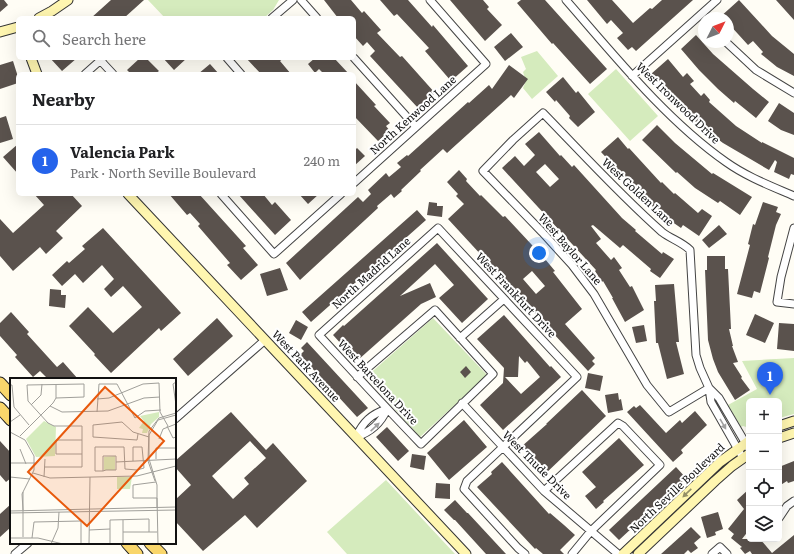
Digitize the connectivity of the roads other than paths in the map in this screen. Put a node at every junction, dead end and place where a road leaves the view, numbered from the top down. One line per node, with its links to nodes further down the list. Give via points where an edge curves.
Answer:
1 (68, 0): 8 (street)
2 (292, 0): 9 (street)
3 (301, 0): 10 (street)
4 (430, 0): 26 (street, North Kenwood Lane, via 486,64)
5 (566, 0): 24 (street, West Ironwood Drive)
6 (717, 0): 7 (street)
7 (706, 12)
8 (43, 16)
9 (274, 16)
10 (316, 16)
11 (698, 19): 24 (street)
12 (16, 28): 13 (street)
13 (0, 32)
14 (732, 48): 25 (street, via 756,70)
15 (32, 60): 20 (street)
16 (101, 60): 21 (street)
17 (103, 60): 22 (street)
18 (229, 60): 23 (street)
19 (356, 60): 26 (street)
20 (35, 72)
21 (87, 72)
22 (111, 72)
23 (239, 72)
24 (632, 76): 32 (street, West Ironwood Drive, via 709,149 751,177)
25 (794, 93)
26 (416, 127): 28 (street, North Kenwood Lane)
27 (483, 171): 42 (street, West Baylor Lane, via 581,276 647,385 669,412); 42 (street, West Golden Lane, via 542,113 625,198 664,233 684,244 690,250 696,354)
28 (356, 181)
29 (130, 196): 39 (street, West Park Avenue)
30 (223, 196): 31 (street, via 274,254)
31 (340, 196)
32 (794, 196)
33 (438, 228): 35 (street, West Frankfurt Drive); 37 (street, North Madrid Lane)
34 (794, 228): 36 (street, via 777,302)
35 (504, 299): 38 (street); 56 (street, West Frankfurt Drive, via 577,377)
36 (794, 304)
37 (319, 335): 40 (street, West Barcelona Drive)
38 (460, 338): 40 (street, via 435,310); 44 (street, via 493,374)
39 (265, 340): 47 (street); 52 (street, West Park Avenue)
40 (357, 377): 46 (street, West Barcelona Drive)
41 (0, 383): 43 (main road)
42 (709, 388): 54 (street, West Golden Lane, via 719,398); 57 (street, West Golden Lane, one-way to 57, via 710,402)
43 (10, 394)
44 (462, 403): 46 (street, West Barcelona Drive, via 421,444); 56 (street, West Thude Drive)
45 (0, 408): 48 (main road)
46 (387, 408): 52 (street, via 376,412 362,426)
47 (176, 418)
48 (10, 419)
49 (794, 421): 50 (street)
50 (782, 425)
51 (794, 433): 53 (street)
52 (356, 437): 69 (street, West Park Avenue)
53 (782, 437)
54 (746, 442)
55 (746, 446): 57 (street, North Seville Boulevard)
56 (503, 447): 59 (street, West Thude Drive); 70 (street, via 467,481 464,489)
57 (737, 449): 58 (street, West Golden Lane); 73 (street, North Seville Boulevard, one-way to 73)
58 (746, 456): 74 (street, North Seville Boulevard, via 715,481)
59 (544, 491): 62 (street, West Thude Drive); 62 (street, via 618,423 623,426 660,465)
60 (794, 501): 61 (street)
61 (782, 514)
62 (591, 531): 71 (street); 72 (street, West Thude Drive)
63 (27, 544): 66 (street)
64 (128, 544): 67 (main road)
65 (151, 544): 68 (main road)
66 (15, 554)
67 (137, 554)
68 (161, 554)
69 (466, 554)
70 (526, 554)
71 (572, 554)
72 (618, 554)
73 (623, 554)
74 (638, 554)
75 (712, 554): 76 (street, via 720,547)
76 (727, 554)

